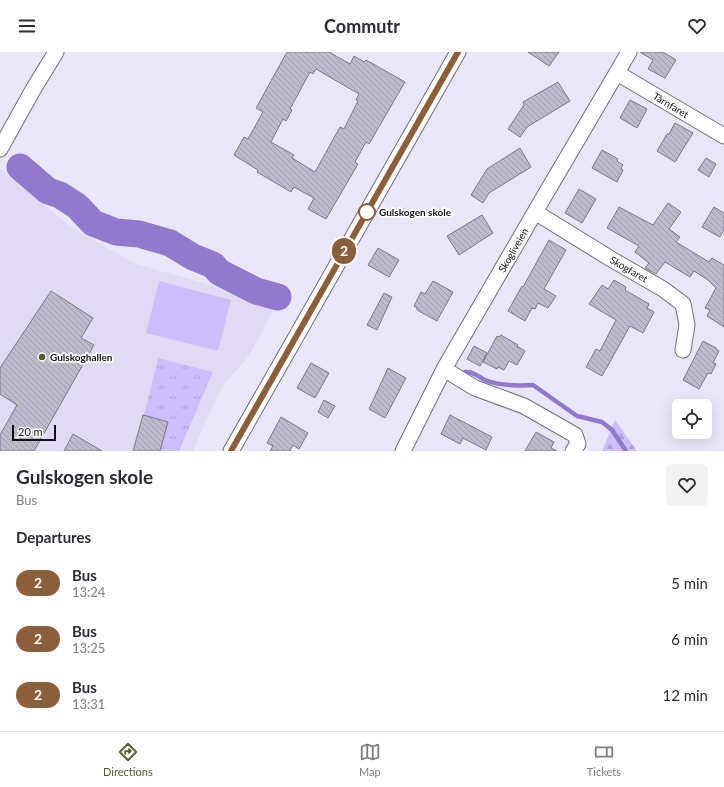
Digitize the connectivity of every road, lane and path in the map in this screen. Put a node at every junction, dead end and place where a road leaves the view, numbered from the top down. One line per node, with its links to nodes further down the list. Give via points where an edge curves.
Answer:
1 (56, 52): 6 (street)
2 (458, 52): 10 (street)
3 (629, 52): 4 (street, Skogliveien)
4 (617, 73): 5 (street, Tårnfaret); 7 (street, Skogliveien)
5 (724, 136)
6 (0, 149)
7 (535, 212): 8 (street, Skogfaret, via 663,289 683,304 687,325); 9 (street, Skogliveien)
8 (683, 350)
9 (444, 369): 11 (street, Skogliveien); 12 (street, via 475,388 524,406 575,435 578,444)
10 (230, 451)
11 (403, 451)
12 (573, 451)

